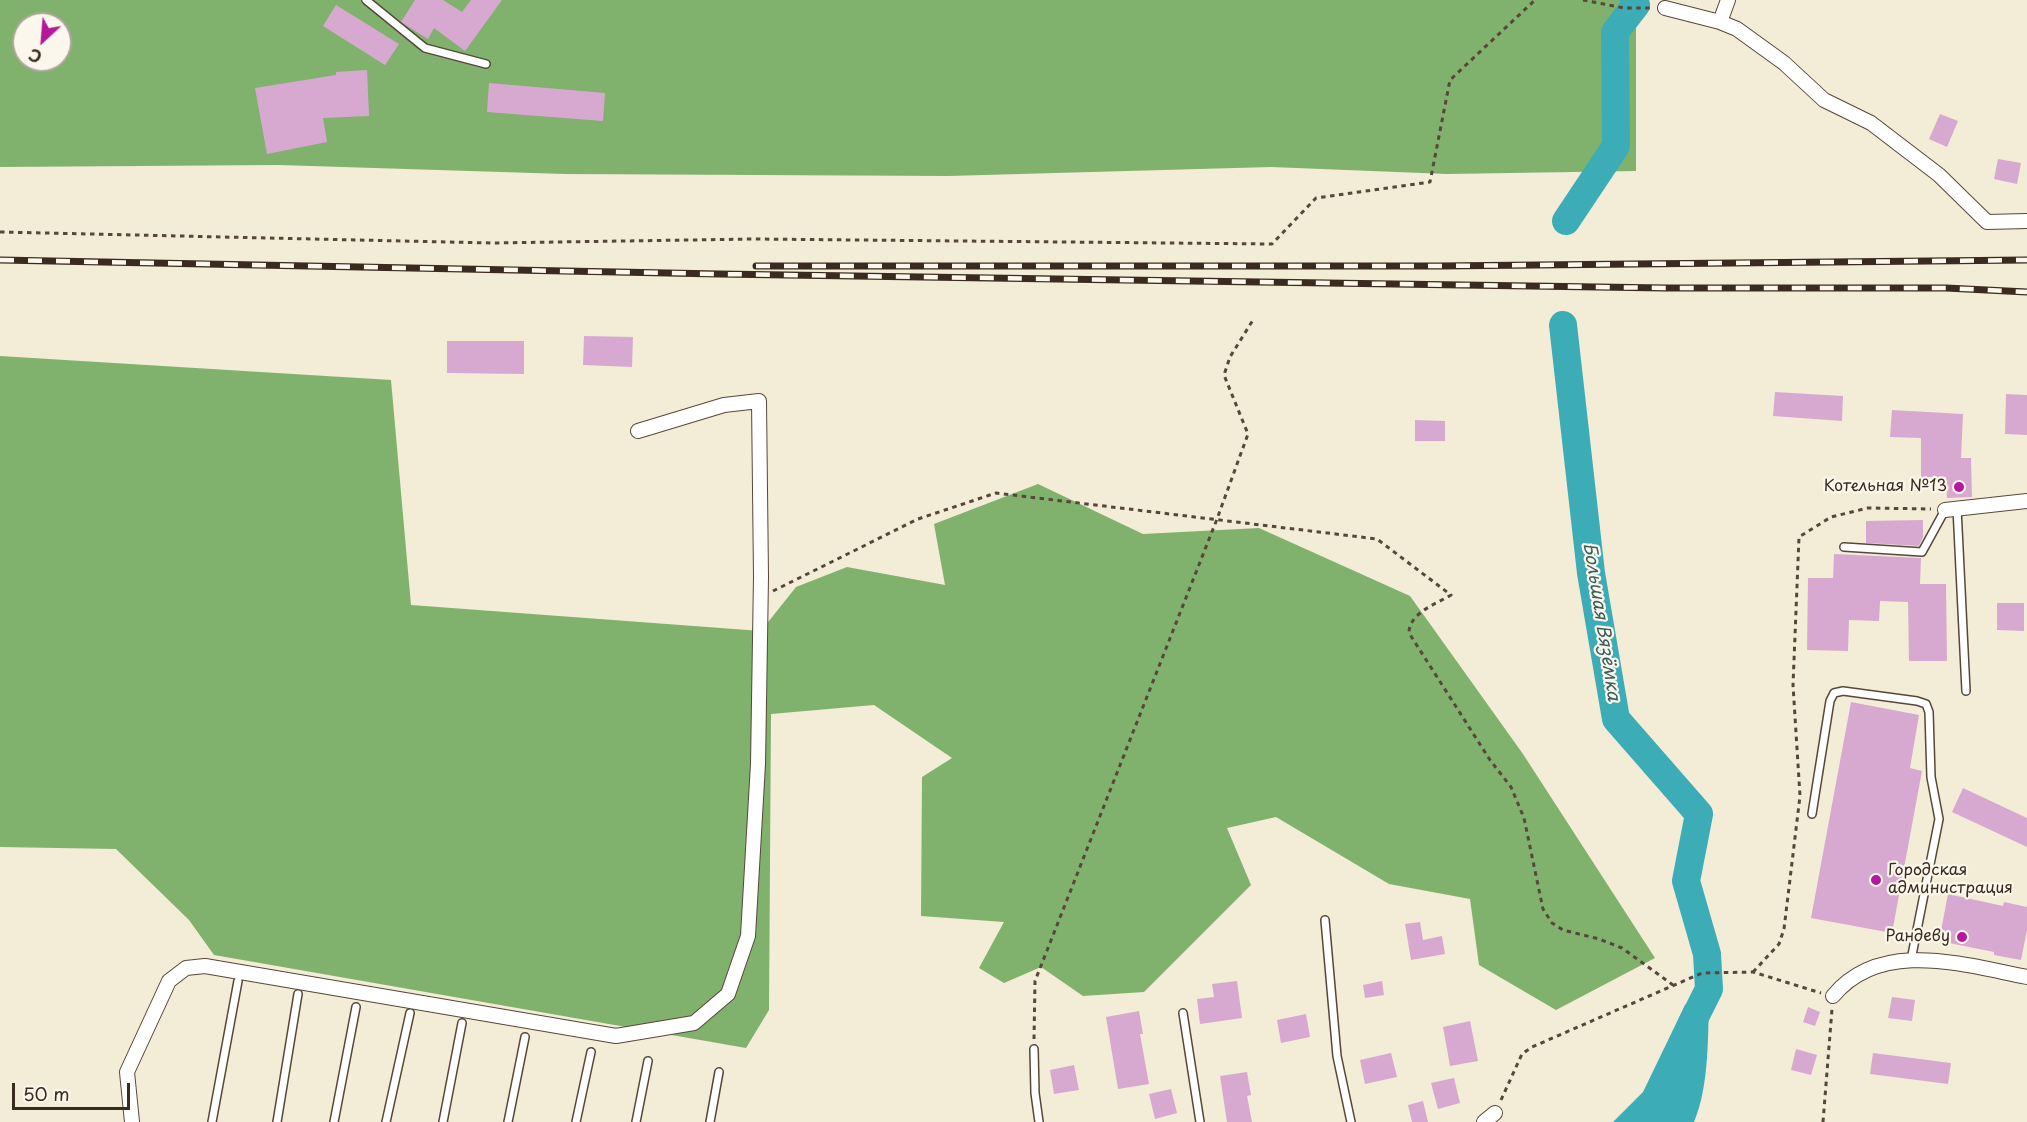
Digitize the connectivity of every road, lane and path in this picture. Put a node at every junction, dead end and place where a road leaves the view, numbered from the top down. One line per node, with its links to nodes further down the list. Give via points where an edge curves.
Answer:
1 (366, 0): 7 (lane, via 425,48)
2 (1535, 0): 9 (path, via 1450,80 1430,182 1316,198 1272,244 766,239 492,243)
3 (1583, 0): 5 (path, via 1624,8)
4 (1728, 0): 6 (street)
5 (1665, 8): 6 (street)
6 (1720, 22): 8 (street, via 1737,29 1784,63 1824,100 1871,123 1939,175 1987,222)
7 (486, 64)
8 (2027, 221)
9 (0, 232)
10 (1253, 320): 14 (path, via 1230,357 1224,375 1248,434)
11 (638, 430): 16 (street, via 724,405 759,400)
12 (2027, 501): 13 (street)
13 (1951, 509): 15 (lane, via 1923,552); 17 (lane); 21 (path, via 1868,508 1831,517 1799,537 1793,685 1800,796 1784,929 1779,944)
14 (1217, 519): 16 (path, via 996,493 918,519); 24 (path, via 1377,539 1451,595 1413,618 1409,633 1511,787 1524,818 1543,909 1552,923 1563,930 1622,948); 32 (path, via 1035,981)
15 (1844, 547)
16 (761, 597): 37 (street, via 758,764 748,936 728,994 694,1023 616,1036 205,966 186,968 169,981 127,1072)
17 (1966, 691)
18 (1812, 814): 20 (lane, via 1834,693 1843,691 1926,704 1931,777 1939,819)
19 (1325, 920): 49 (lane, via 1337,1056)
20 (1911, 960): 22 (street, via 1929,959); 26 (street, via 1880,965 1854,976)
21 (1753, 972): 24 (path, via 1702,973); 26 (path)
22 (2027, 977)
23 (238, 981): 38 (lane)
24 (1673, 985): 36 (path, via 1522,1054)
25 (298, 994): 39 (lane)
26 (1833, 996): 50 (path)
27 (356, 1006): 40 (lane)
28 (410, 1013): 41 (lane)
29 (1183, 1013): 48 (lane)
30 (462, 1023): 42 (lane)
31 (525, 1037): 43 (lane)
32 (1034, 1049): 47 (lane)
33 (591, 1052): 44 (lane)
34 (648, 1061): 45 (lane)
35 (719, 1072): 46 (lane)
36 (1490, 1118)
37 (132, 1122)
38 (212, 1122)
39 (277, 1122)
40 (334, 1122)
41 (386, 1122)
42 (443, 1122)
43 (508, 1122)
44 (576, 1122)
45 (636, 1122)
46 (710, 1122)
47 (1040, 1122)
48 (1200, 1122)
49 (1351, 1122)
50 (1823, 1122)

